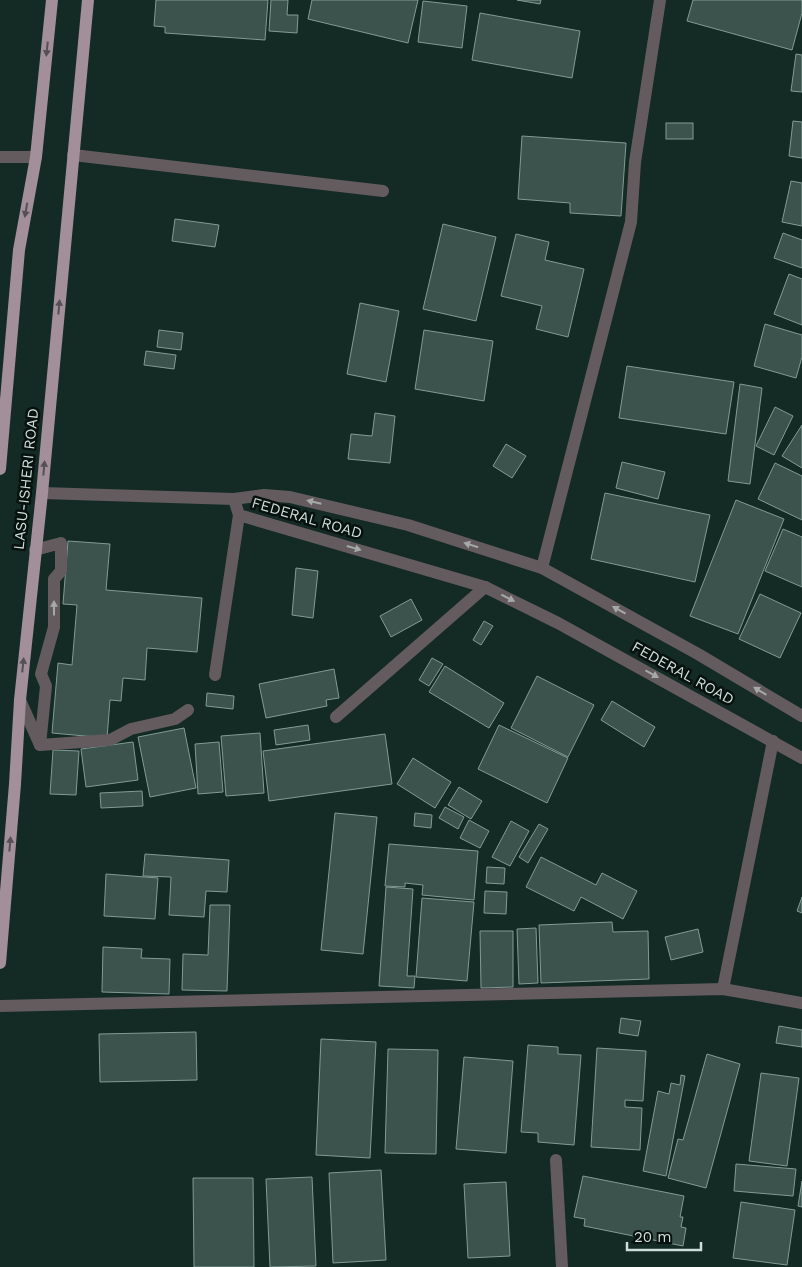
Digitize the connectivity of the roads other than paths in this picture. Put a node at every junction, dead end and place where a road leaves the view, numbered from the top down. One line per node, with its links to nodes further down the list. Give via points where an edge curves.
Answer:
1 (52, 0): 6 (main road, LASU-ISHERI ROAD, one-way to 6)
2 (88, 0): 4 (main road, LASU-ISHERI ROAD)
3 (660, 0): 13 (street, via 635,162 631,222)
4 (73, 155): 7 (street); 9 (main road, LASU-ISHERI ROAD, one-way to 4)
5 (0, 157): 6 (street)
6 (36, 157): 8 (main road, LASU-ISHERI ROAD, one-way to 8, via 19,250)
7 (383, 191)
8 (0, 469)
9 (42, 493): 10 (street); 12 (main road, LASU-ISHERI ROAD)
10 (234, 499): 11 (street, FEDERAL ROAD); 13 (street, FEDERAL ROAD, one-way to 10, via 408,525 290,497 264,495)
11 (239, 515): 14 (street, FEDERAL ROAD, one-way to 14); 15 (street)
12 (35, 550): 16 (main road, LASU-ISHERI ROAD, one-way to 12); 21 (street, one-way to 12, via 46,686 41,674 54,627 54,579 61,571 61,543)
13 (542, 568): 18 (street, FEDERAL ROAD, one-way to 13)
14 (485, 587): 19 (street); 20 (street, FEDERAL ROAD, one-way to 20, via 558,623)
15 (215, 675)
16 (20, 700): 21 (street); 23 (main road, LASU-ISHERI ROAD, one-way to 16)
17 (188, 710): 21 (street, via 175,719 131,729 110,740)
18 (802, 716)
19 (336, 717)
20 (773, 741): 22 (street, FEDERAL ROAD); 24 (street)
21 (40, 745)
22 (802, 758)
23 (0, 963)
24 (723, 989): 25 (street); 26 (street)
25 (802, 1003)
26 (0, 1006)
27 (556, 1160): 28 (street)
28 (562, 1267)

